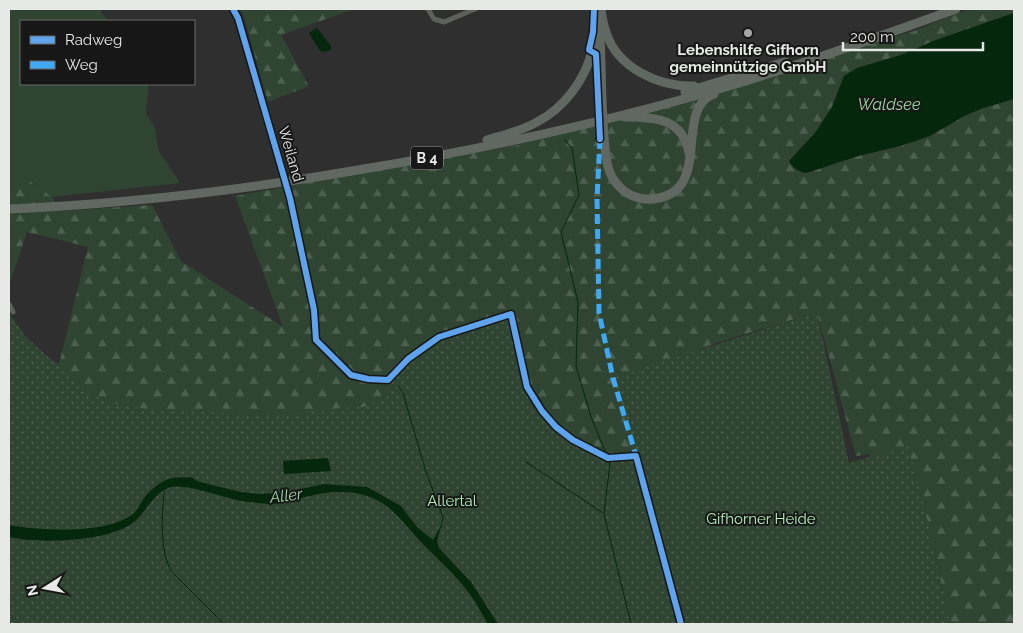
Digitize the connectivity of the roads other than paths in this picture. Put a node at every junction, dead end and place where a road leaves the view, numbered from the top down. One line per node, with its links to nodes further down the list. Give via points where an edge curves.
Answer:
1 (233, 9): 15 (street, Weiland, bridge, via 290,198)
2 (428, 9): 3 (street, via 434,19 444,22)
3 (476, 9)
4 (599, 9): 7 (highway, via 611,44 635,70 665,83); 10 (highway, via 595,39 586,67 563,102 536,123); 11 (highway, bridge, via 604,138 612,176 622,189 636,197 656,198 671,193 679,186)
5 (941, 9): 7 (highway, B 4)
6 (956, 9): 8 (highway, B 4)
7 (704, 86): 10 (highway, B 4, via 624,109)
8 (728, 86): 9 (highway, B 4); 11 (highway, via 706,98 698,108)
9 (614, 117): 11 (highway, via 655,118 672,125 685,141); 13 (highway, B 4, via 458,152 288,182 141,200)
10 (486, 140): 12 (highway, B 4, via 241,183)
11 (690, 164)
12 (9, 204)
13 (9, 209)
14 (9, 304): 16 (street)
15 (314, 310)
16 (12, 312)

